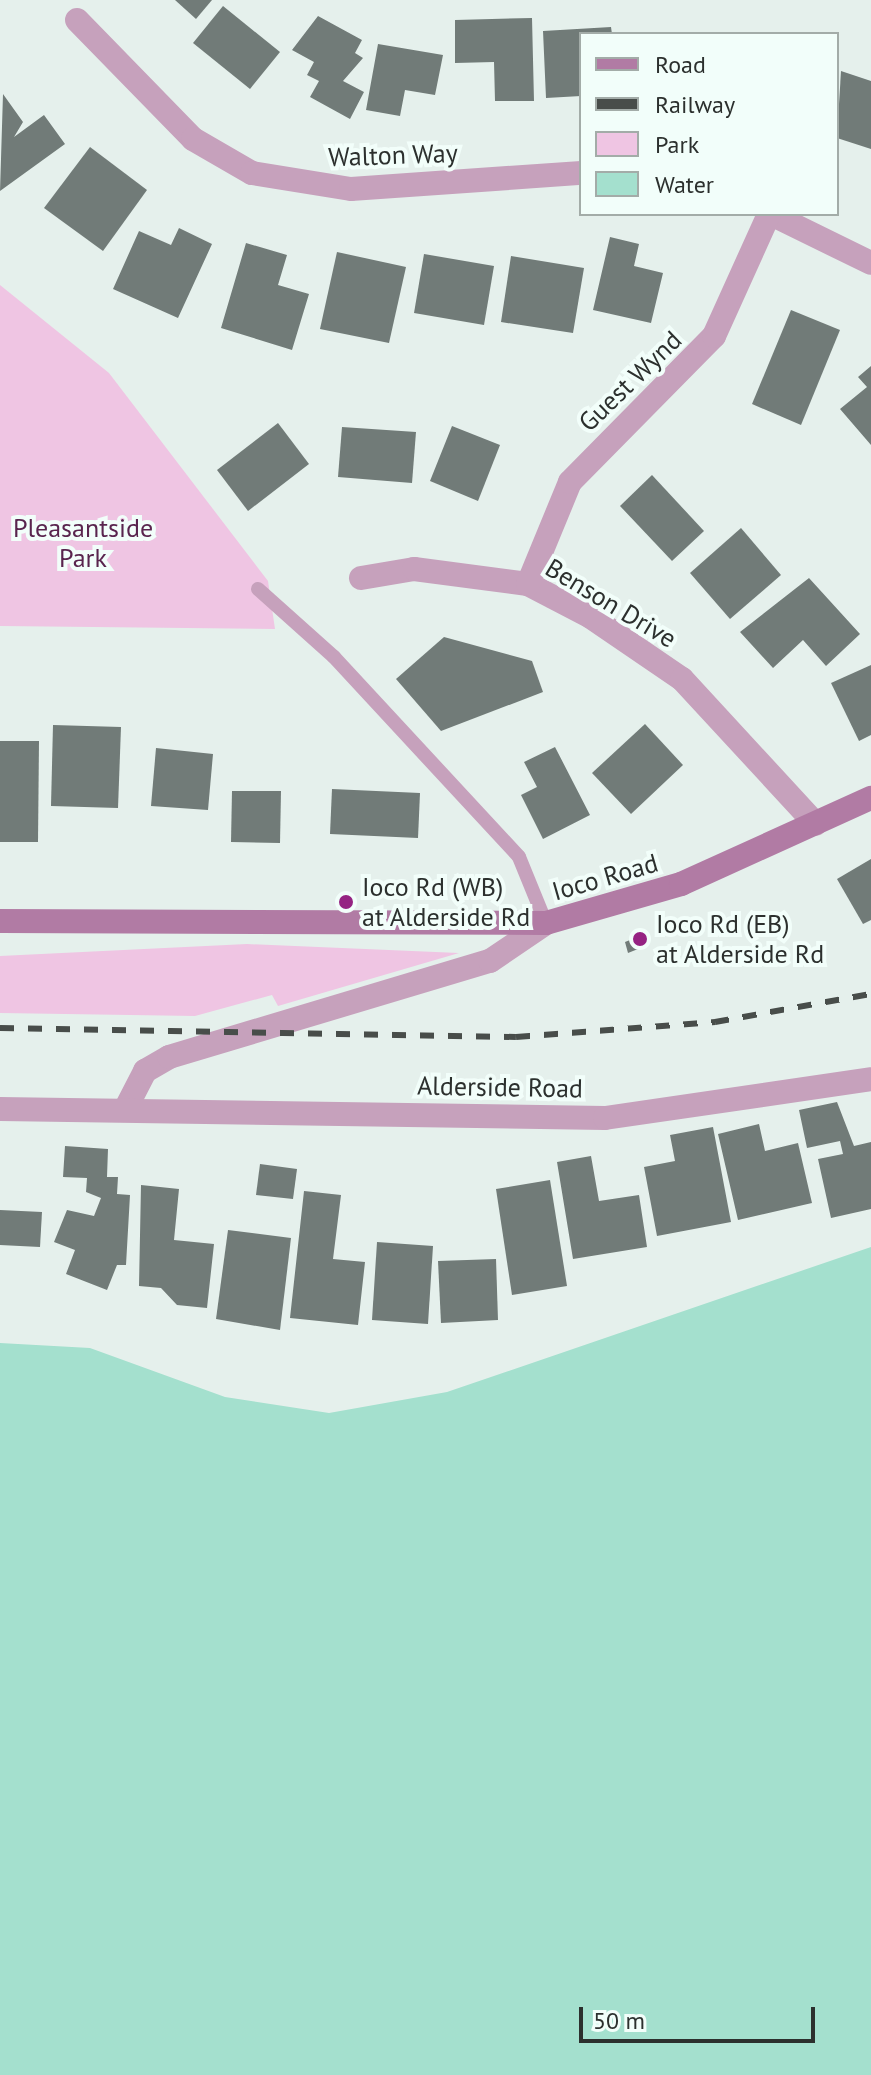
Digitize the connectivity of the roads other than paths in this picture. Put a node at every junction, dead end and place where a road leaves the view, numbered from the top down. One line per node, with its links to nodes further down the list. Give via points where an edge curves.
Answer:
1 (77, 20): 2 (street, Walton Way, via 193,139 252,173 351,189)
2 (579, 173)
3 (769, 216): 7 (street, Guest Wynd, via 714,336 570,482)
4 (774, 216): 5 (street)
5 (871, 263)
6 (361, 578): 7 (street, Benson Drive, via 414,569)
7 (528, 584): 10 (street, Benson Drive, via 637,644 682,679)
8 (258, 589): 12 (lane, via 334,657 519,857)
9 (871, 798): 10 (main road, Ioco Road)
10 (816, 824): 12 (main road, Ioco Road, via 681,884)
11 (0, 921): 12 (main road, Ioco Road)
12 (546, 923): 14 (street, via 490,961 169,1057 145,1071)
13 (871, 1079): 14 (street, Alderside Road, via 605,1118)
14 (126, 1108): 15 (street, Alderside Road)
15 (0, 1109)

